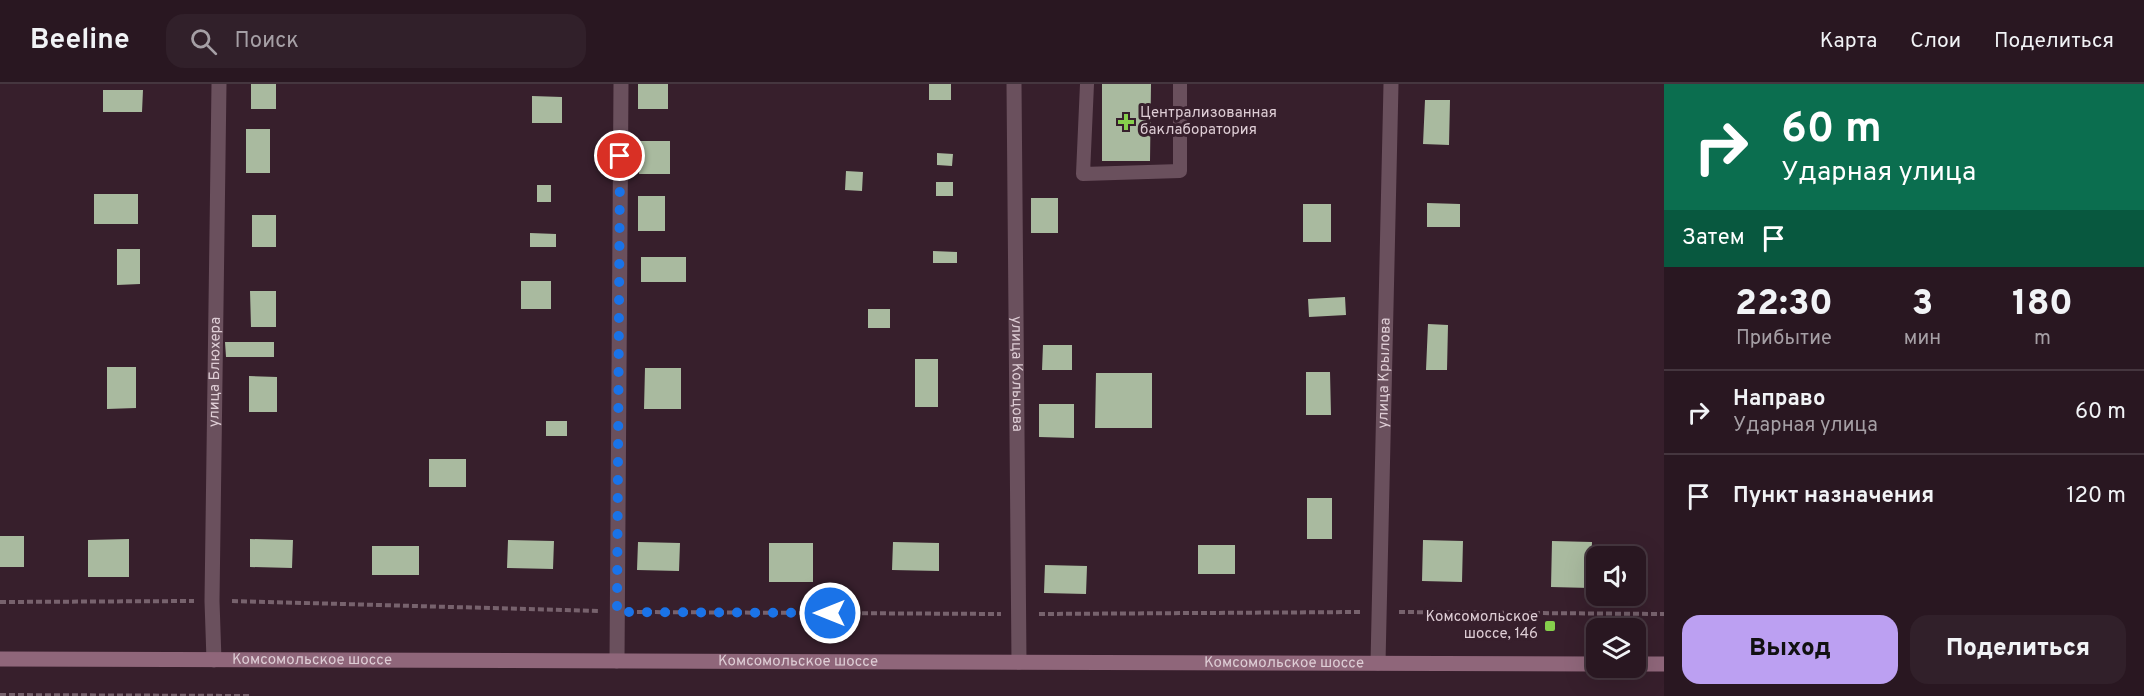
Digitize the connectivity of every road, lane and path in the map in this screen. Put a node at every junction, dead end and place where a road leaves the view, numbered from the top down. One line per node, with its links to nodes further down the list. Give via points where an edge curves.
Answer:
1 (219, 84): 7 (street, улица Блюхера)
2 (621, 84): 9 (street)
3 (1014, 84): 11 (street, улица Кольцова)
4 (1087, 84): 5 (lane, via 1083,174 1180,171)
5 (1180, 84)
6 (1391, 84): 10 (street, улица Крылова)
7 (212, 601): 8 (path); 9 (path); 14 (street, улица Блюхера)
8 (0, 602)
9 (617, 612): 11 (path); 15 (street)
10 (1378, 612): 11 (path); 12 (path); 17 (street, улица Крылова)
11 (1019, 614): 16 (street, улица Кольцова)
12 (1664, 614)
13 (0, 659): 14 (main road, Комсомольское шоссе)
14 (214, 660): 15 (main road, Комсомольское шоссе)
15 (616, 661): 16 (main road, Комсомольское шоссе)
16 (1019, 662): 17 (main road, Комсомольское шоссе)
17 (1378, 663): 18 (main road, Комсомольское шоссе)
18 (1586, 664)
19 (1646, 664): 20 (main road)
20 (1664, 664)
21 (0, 695): 22 (path)
22 (252, 696)

